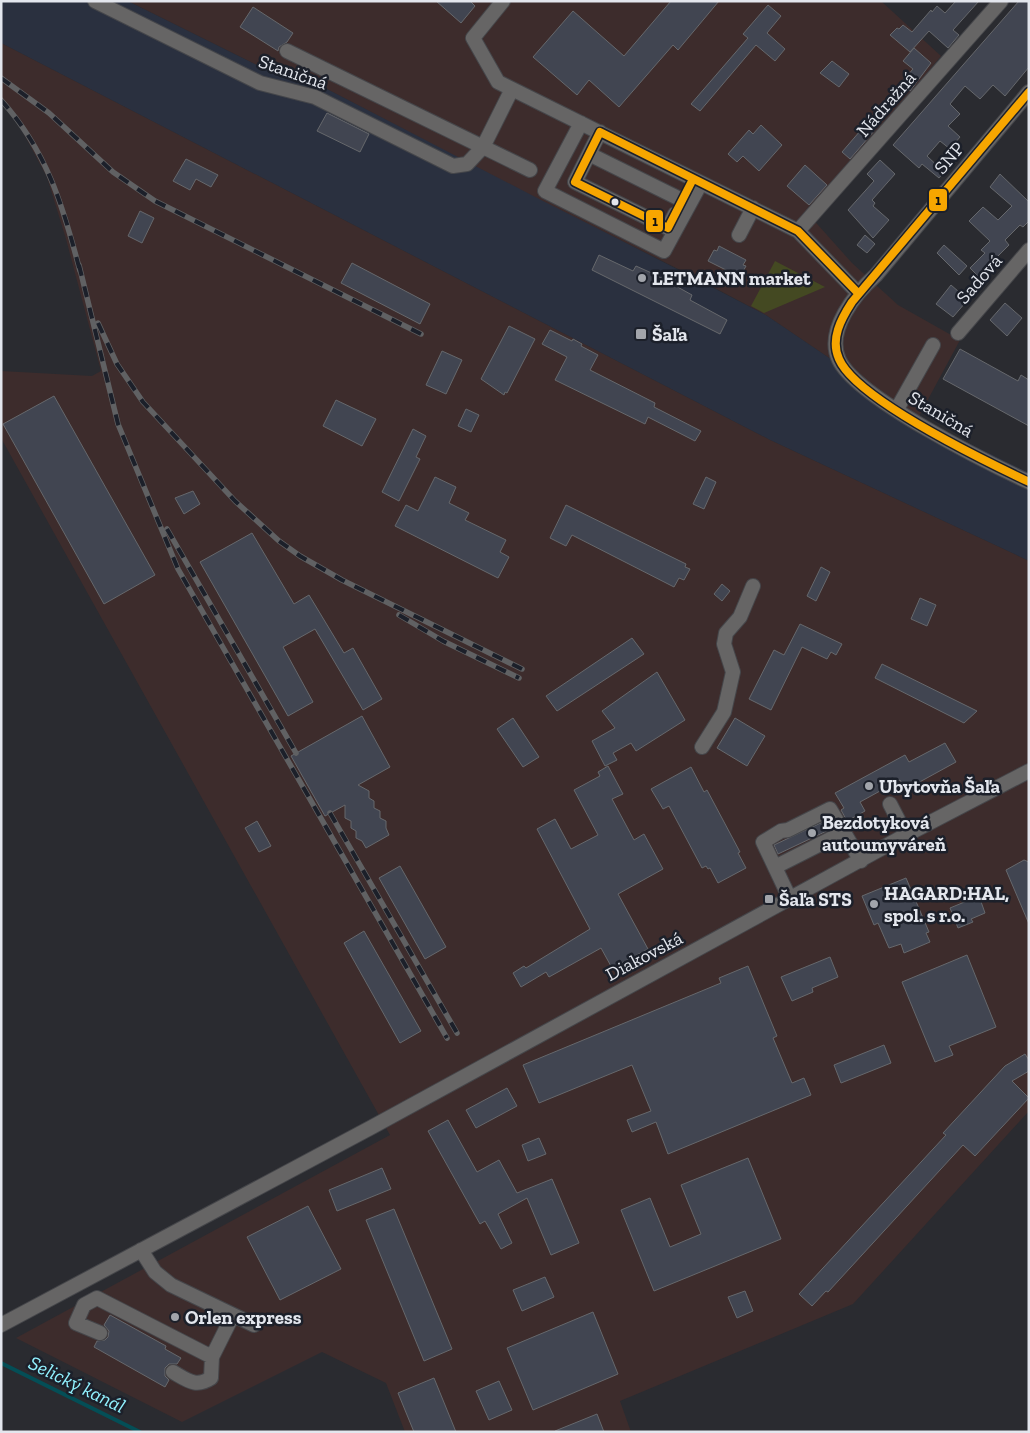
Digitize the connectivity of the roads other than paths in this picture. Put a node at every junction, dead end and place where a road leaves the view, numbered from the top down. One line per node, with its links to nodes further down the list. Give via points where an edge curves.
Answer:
1 (95, 1): 9 (street, Staničná, via 260,83 314,97 453,166 467,164)
2 (503, 1): 5 (street, via 473,38 498,82)
3 (1001, 1): 15 (street, Nádražná)
4 (288, 50): 9 (street)
5 (512, 89): 7 (street); 9 (street)
6 (1029, 92): 18 (street, SNP, via 876,275)
7 (581, 123): 8 (street); 12 (street, via 545,191 664,251)
8 (600, 132): 10 (street); 12 (street)
9 (483, 147): 11 (street)
10 (589, 154): 13 (street); 13 (street, via 575,182 668,228)
11 (530, 170)
12 (697, 181): 13 (street); 14 (street)
13 (682, 200)
14 (752, 208): 15 (street); 16 (street)
15 (798, 231): 18 (street)
16 (739, 236)
17 (1029, 250): 19 (street, Sadová)
18 (857, 292): 21 (street, SNP, via 843,316 837,337 838,359)
19 (958, 333)
20 (932, 345): 22 (street)
21 (843, 365): 22 (street, Staničná, via 854,380)
22 (897, 409): 23 (street, Staničná, via 980,459)
23 (1029, 482)
24 (753, 586): 25 (street, via 740,617 726,633 724,644 734,672 724,712)
25 (702, 747)
26 (1029, 772): 29 (street, Diakovská)
27 (890, 804): 29 (street)
28 (844, 832): 30 (street); 31 (street); 31 (street, via 830,809 781,831 763,842)
29 (906, 835): 30 (street, Diakovská)
30 (861, 861): 32 (street, Diakovská)
31 (775, 867): 32 (street)
32 (790, 899): 33 (street, Diakovská)
33 (141, 1250): 34 (street, via 154,1272 172,1285); 35 (street, Diakovská)
34 (233, 1315): 36 (street); 38 (street)
35 (1, 1325)
36 (254, 1325)
37 (100, 1333): 38 (street, via 76,1323 84,1306 97,1298)
38 (212, 1357): 39 (street, via 211,1378 203,1383 193,1384)
39 (173, 1372)

